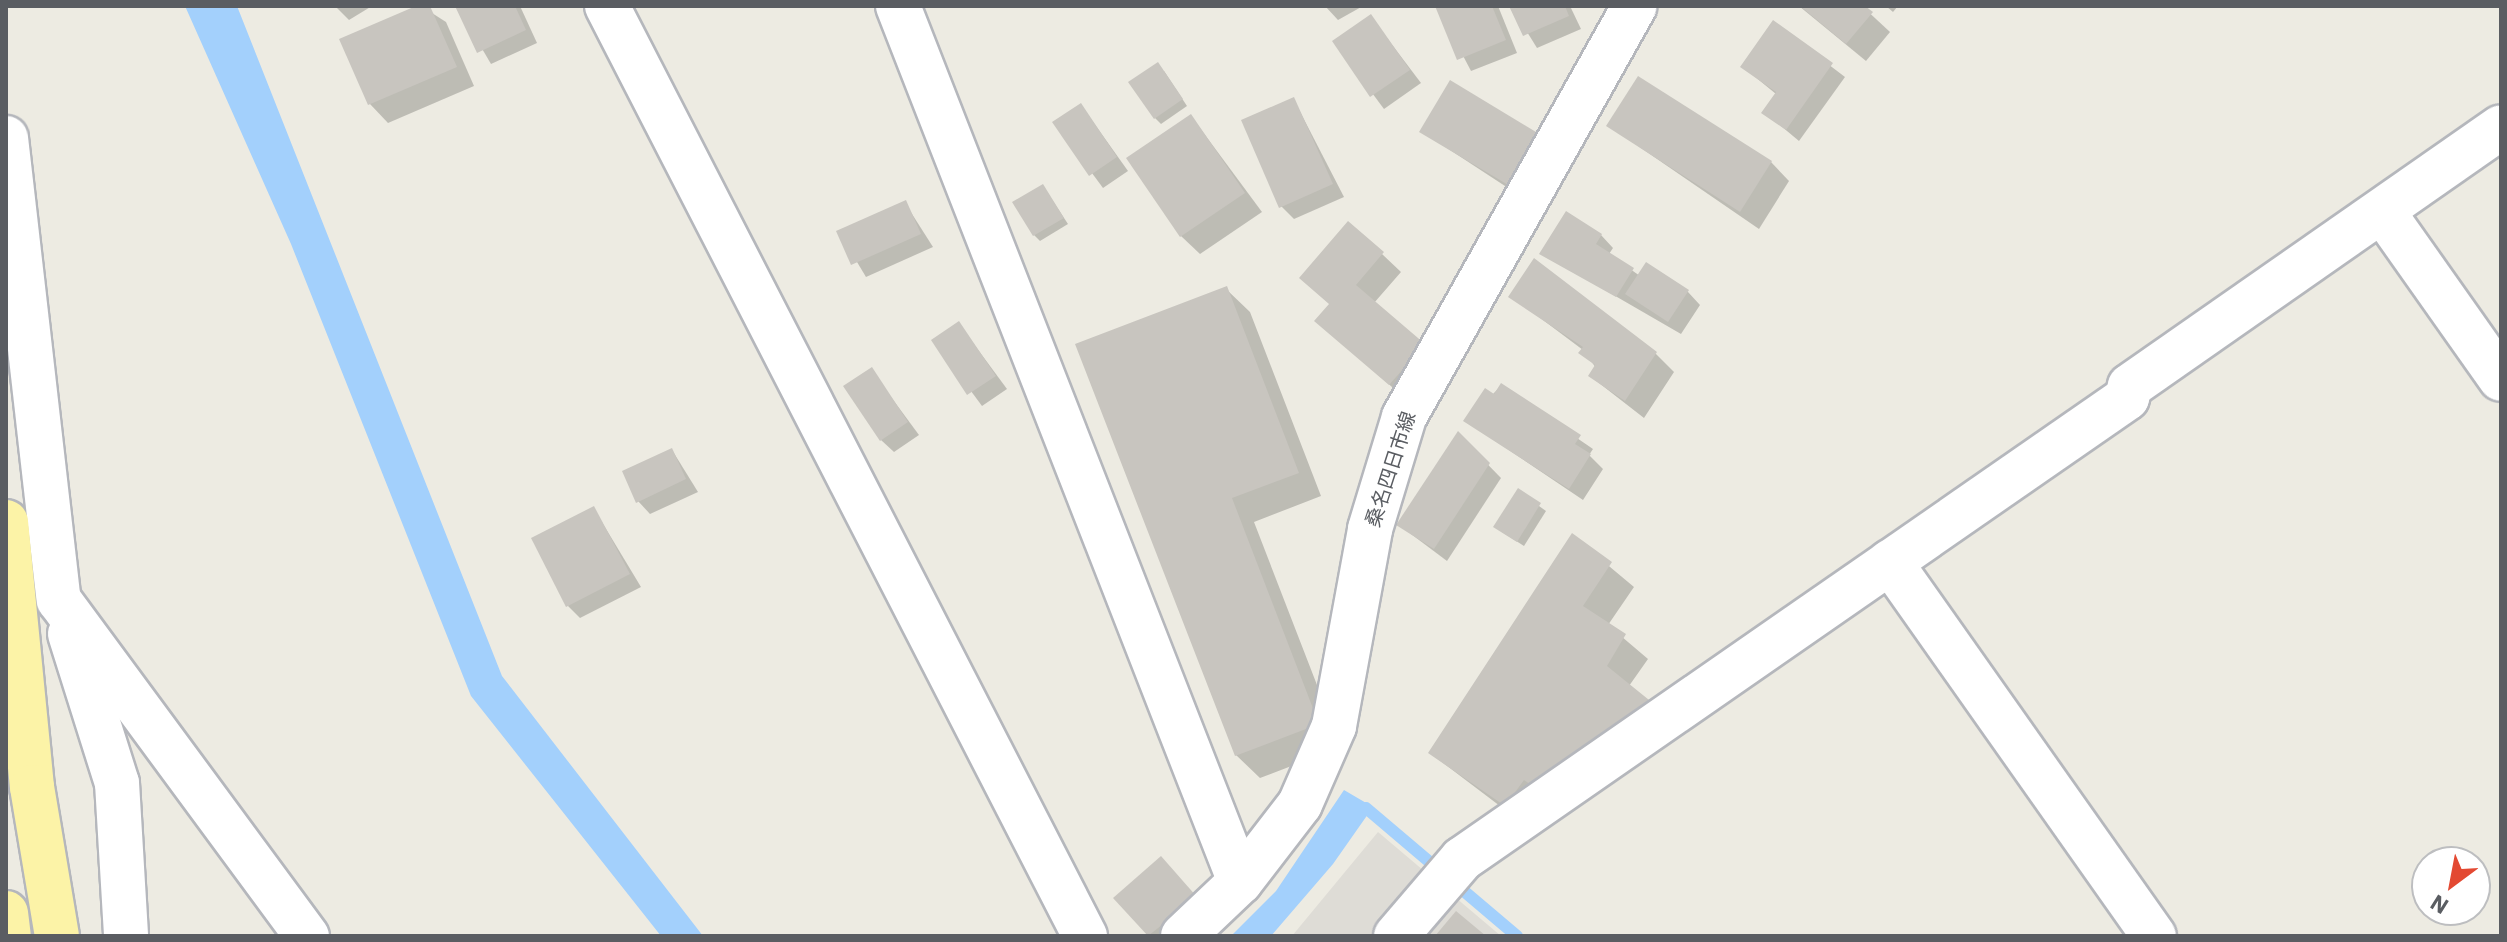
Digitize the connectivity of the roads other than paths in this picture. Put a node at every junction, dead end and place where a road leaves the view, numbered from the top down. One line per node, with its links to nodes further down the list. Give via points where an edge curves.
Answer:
1 (607, 6): 17 (street)
2 (898, 6): 11 (street)
3 (1635, 6): 11 (street, 桑名四日市線, via 1404,417 1370,529 1334,726 1300,804)
4 (2501, 127): 6 (street)
5 (6, 138): 10 (street)
6 (2383, 212): 7 (street); 9 (street)
7 (2501, 379)
8 (6, 522): 14 (main road, via 32,787)
9 (1890, 562): 19 (street, via 1447,877); 20 (street)
10 (59, 600): 15 (street, via 117,783); 16 (street)
11 (1240, 882): 18 (street, 桑名四日市線)
12 (6, 913): 13 (main road)
13 (9, 936)
14 (57, 936)
15 (126, 936)
16 (307, 936)
17 (1085, 936)
18 (1183, 936)
19 (1396, 936)
20 (2154, 936)

